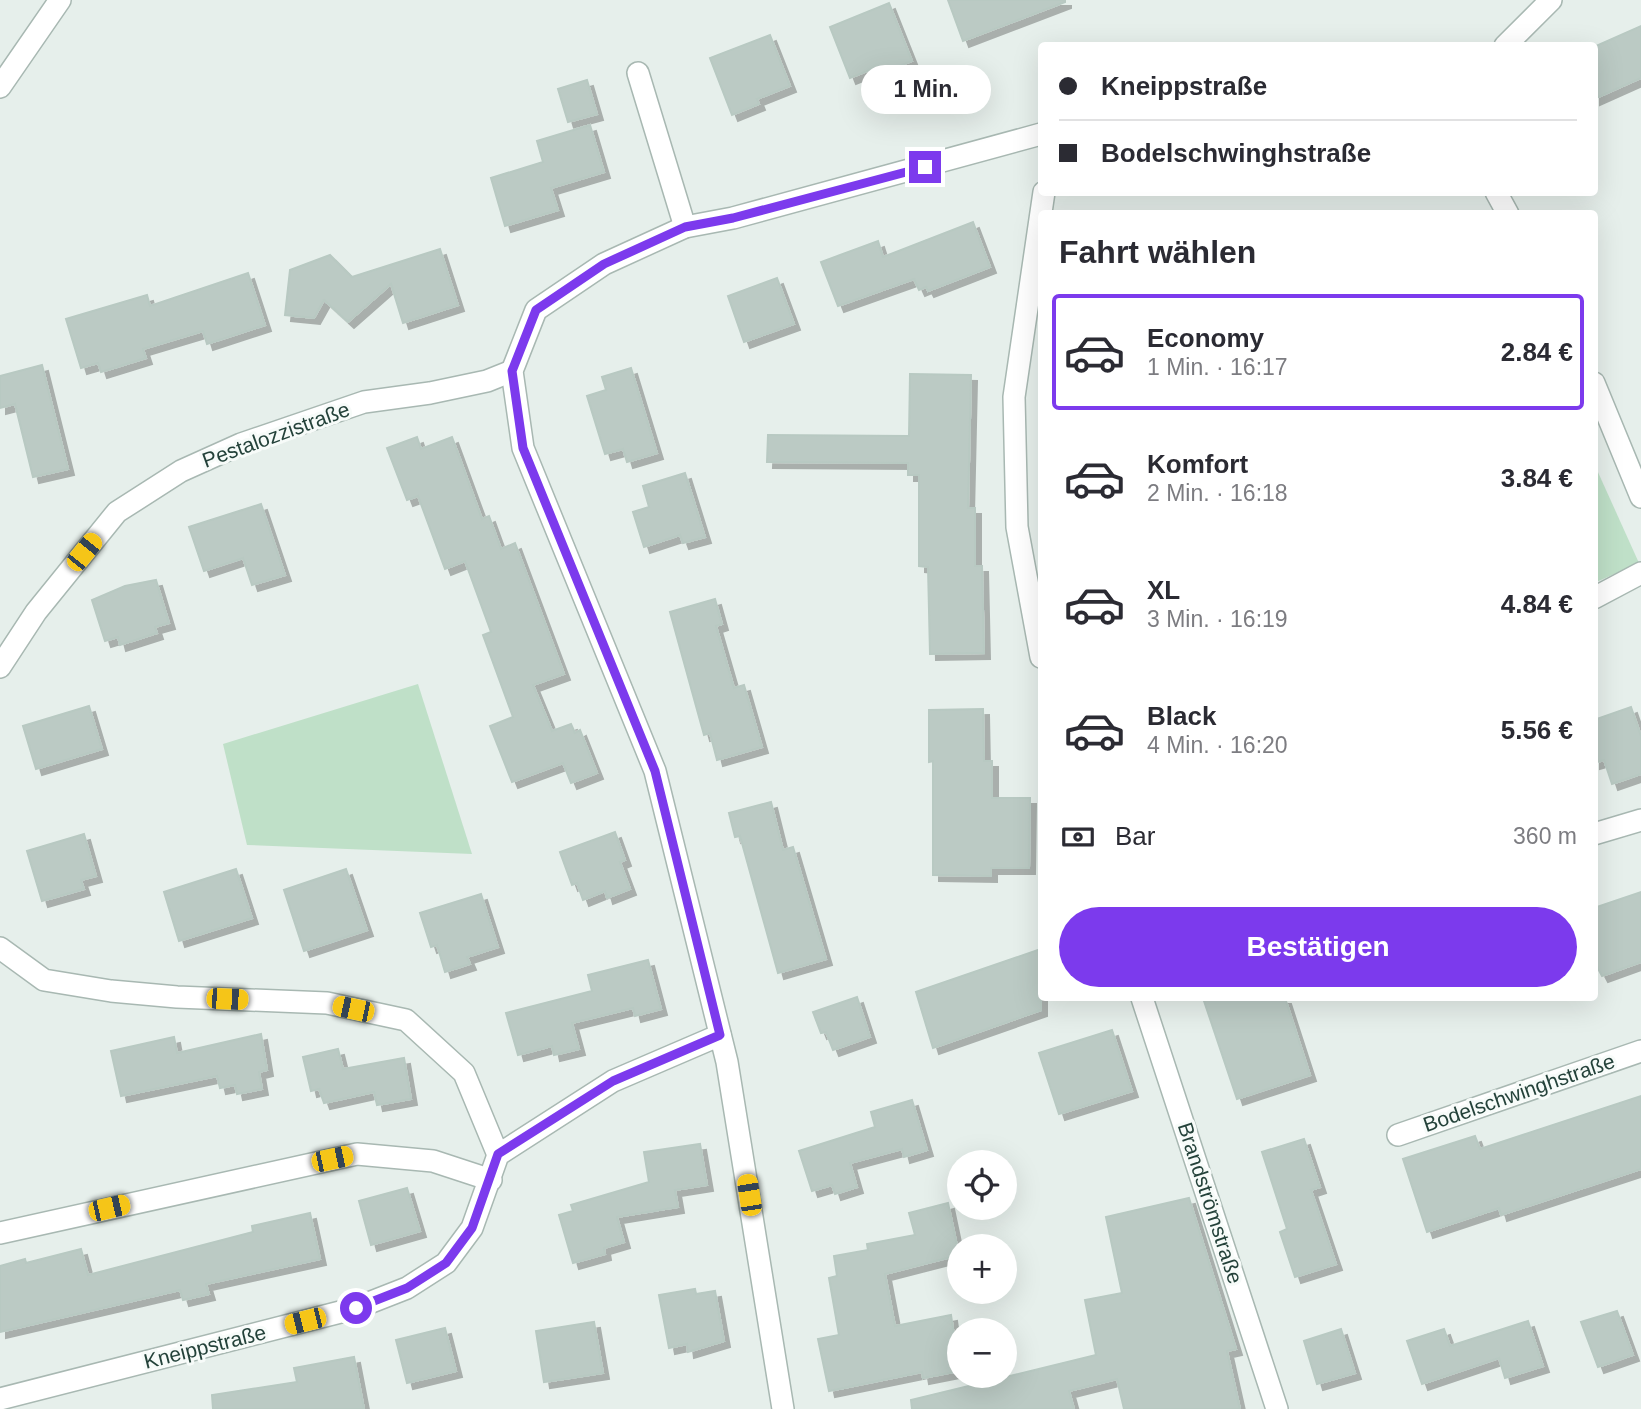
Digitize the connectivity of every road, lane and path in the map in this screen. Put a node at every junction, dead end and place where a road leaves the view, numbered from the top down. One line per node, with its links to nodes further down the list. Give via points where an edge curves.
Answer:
1 (60, 0): 5 (street)
2 (1552, 0): 3 (street)
3 (1509, 42)
4 (638, 73): 7 (street)
5 (0, 88)
6 (1038, 139): 7 (street)
7 (685, 227): 9 (street, via 604,264 536,310)
8 (1038, 233): 14 (street, via 1014,397 1017,527)
9 (512, 371): 15 (street, Pestalozzistraße, via 487,381 365,402 241,444 181,471 117,512 36,612); 20 (street, via 523,448 655,771)
10 (1598, 393): 11 (street)
11 (1641, 497)
12 (1641, 573): 13 (street)
13 (1598, 596)
14 (1038, 641)
15 (0, 667)
16 (1641, 820): 17 (street)
17 (1598, 833)
18 (0, 948): 23 (street, via 44,980 177,997 327,1003 406,1020 464,1073)
19 (1144, 1001): 28 (street, Brandströmstraße)
20 (720, 1035): 23 (street, via 613,1081); 27 (street)
21 (1641, 1051): 22 (street, Bodelschwinghstraße)
22 (1398, 1135)
23 (498, 1154): 24 (street, Kneippstraße)
24 (491, 1180): 25 (street, via 433,1161 357,1154); 26 (street, Kneippstraße, via 472,1228 446,1263 407,1288 356,1308)
25 (0, 1233)
26 (0, 1399)
27 (783, 1409)
28 (1277, 1409)

